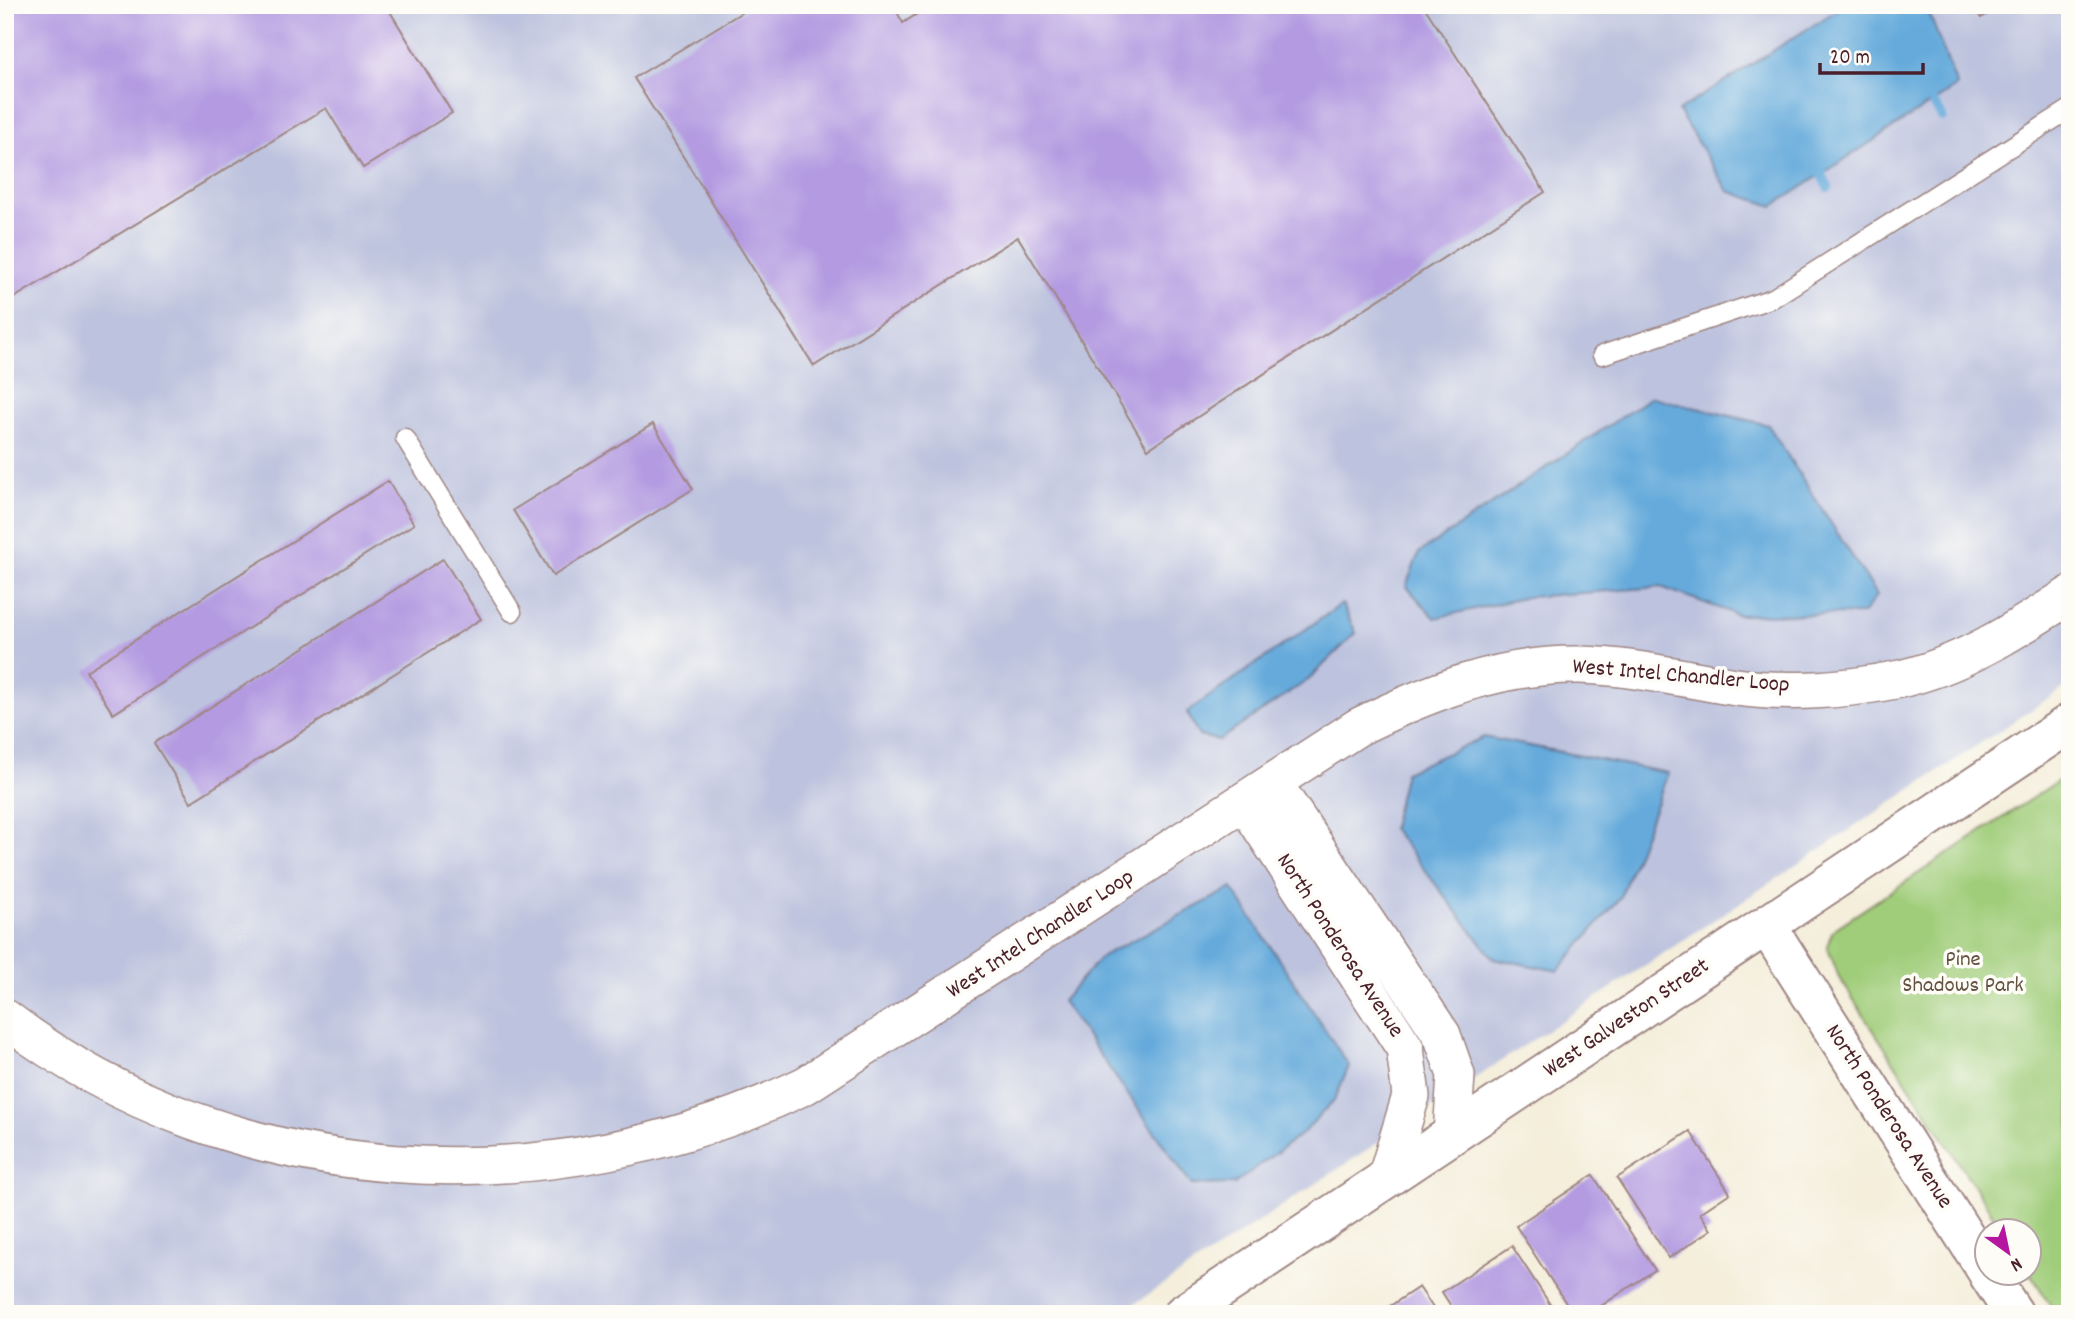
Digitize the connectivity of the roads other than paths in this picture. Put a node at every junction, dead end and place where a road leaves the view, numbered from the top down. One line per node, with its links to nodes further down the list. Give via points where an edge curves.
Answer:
1 (2070, 109): 2 (lane, via 1773,298)
2 (1602, 355)
3 (405, 438): 5 (lane)
4 (2070, 595): 7 (street, West Intel Chandler Loop, via 2004,638 1896,680 1838,688 1750,688 1579,665 1474,679 1357,727)
5 (512, 612)
6 (2070, 723): 8 (street, West Galveston Street)
7 (1259, 792): 9 (street, West Intel Chandler Loop, via 806,1085 734,1116 619,1150 538,1162 433,1168 294,1150 175,1116 61,1055); 10 (street, North Ponderosa Avenue, via 1442,1035 1456,1075); 11 (street, North Ponderosa Avenue, via 1405,1048 1411,1096)
8 (1767, 926): 10 (street, West Galveston Street); 12 (street, North Ponderosa Avenue)
9 (5, 1017)
10 (1452, 1135): 11 (street, West Galveston Street)
11 (1386, 1179): 14 (street, West Galveston Street)
12 (1974, 1251)
13 (1998, 1288): 15 (street, North Ponderosa Avenue)
14 (1184, 1314)
15 (2014, 1314)

